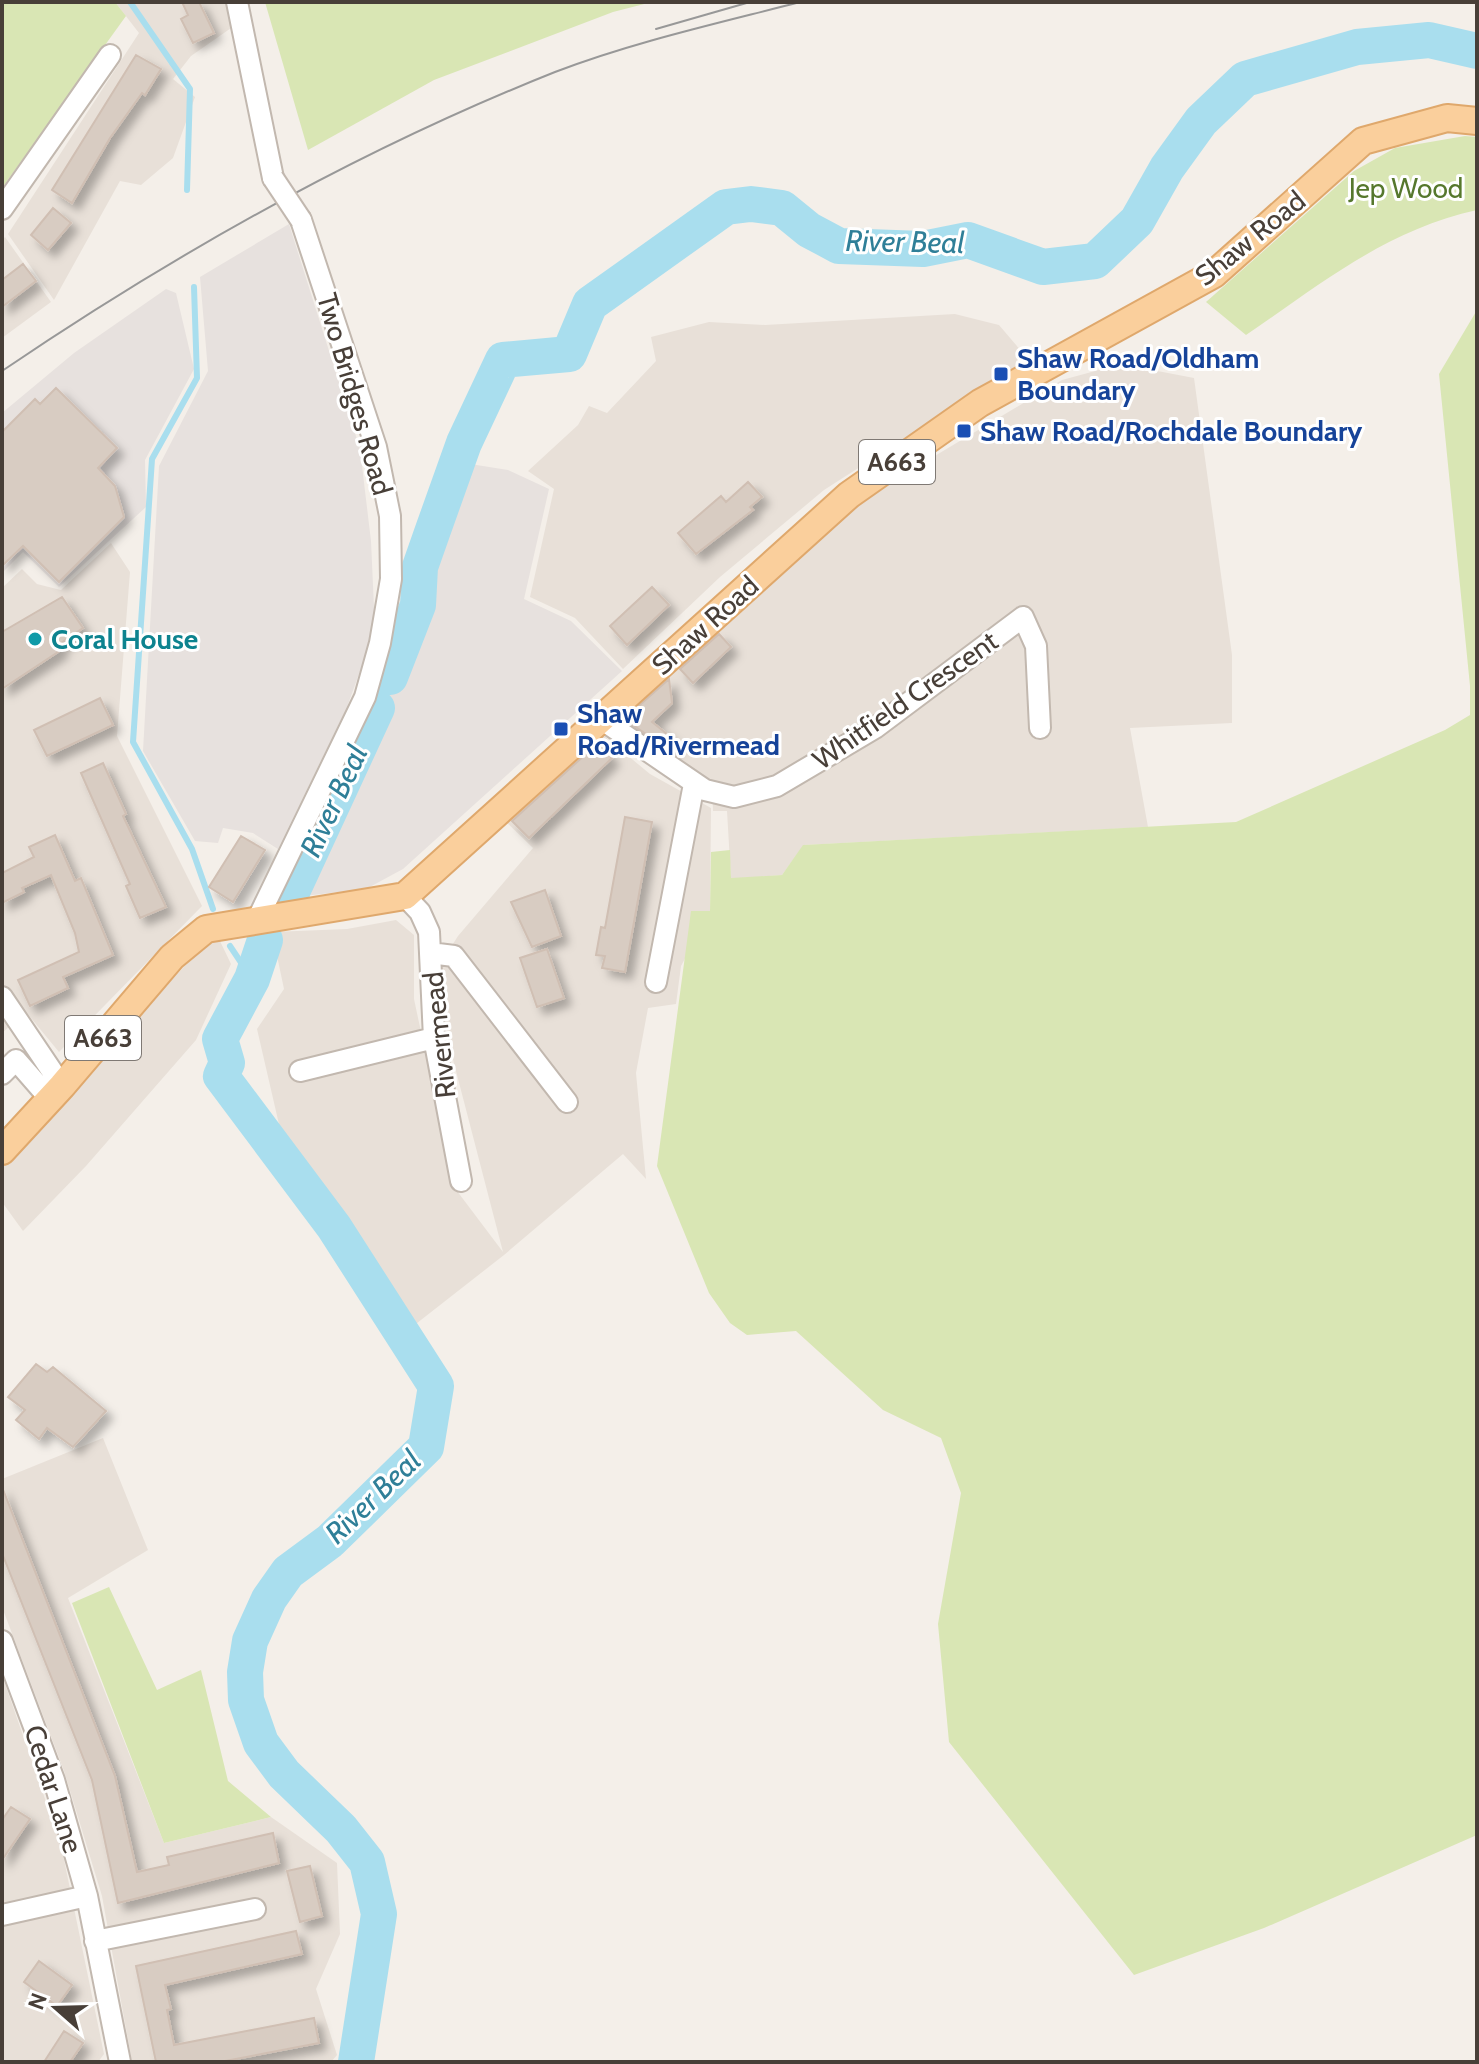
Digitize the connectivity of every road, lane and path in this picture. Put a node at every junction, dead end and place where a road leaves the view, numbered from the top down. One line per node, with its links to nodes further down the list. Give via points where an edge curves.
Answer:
1 (237, 2): 9 (street, Two Bridges Road, bridge, via 273,178 301,220 376,447 390,516 391,579 365,697)
2 (110, 55): 4 (street)
3 (1477, 121): 5 (main road, Shaw Road / A663, via 1447,118 1363,141 1214,274 980,403 861,487)
4 (2, 209)
5 (601, 719): 7 (street, Whitfield Crescent); 8 (main road, Shaw Road / A663)
6 (1040, 728): 7 (street, Whitfield Crescent, via 1036,646 1023,617 875,728 777,786 734,797)
7 (694, 784): 11 (street)
8 (405, 896): 9 (main road, A663); 10 (street, Rivermead, via 429,932)
9 (258, 918): 16 (main road, A663, via 206,929 172,957)
10 (430, 953): 13 (street, Rivermead); 17 (street, via 454,956)
11 (656, 982)
12 (2, 997): 16 (street)
13 (434, 1038): 14 (street); 19 (street, Rivermead)
14 (300, 1071)
15 (2, 1074): 16 (street, via 16,1060)
16 (56, 1092): 18 (main road, A663)
17 (567, 1102)
18 (2, 1151)
19 (461, 1181)
20 (2, 1641): 21 (street, Cedar Lane, via 54,1780)
21 (87, 1896): 23 (street); 24 (street, Cedar Lane)
22 (255, 1909): 24 (street)
23 (2, 1915)
24 (95, 1941): 25 (street, Cedar Lane)
25 (120, 2062)

